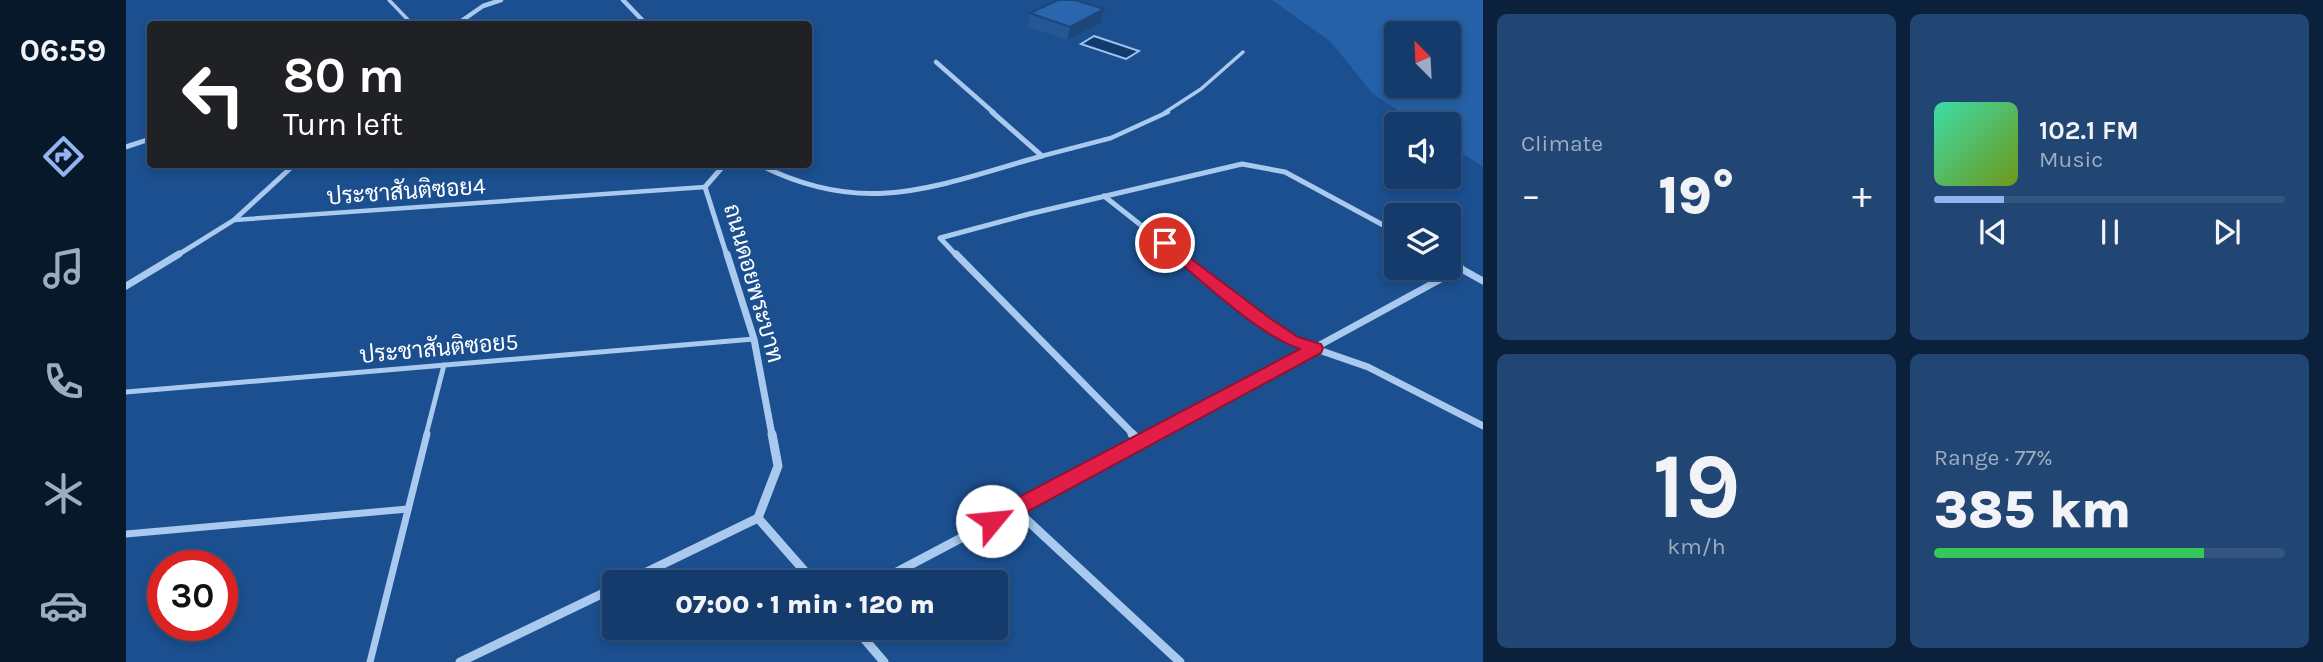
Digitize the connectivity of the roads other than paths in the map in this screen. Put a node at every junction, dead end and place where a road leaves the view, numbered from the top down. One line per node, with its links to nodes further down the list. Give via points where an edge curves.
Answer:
1 (389, 0): 4 (lane)
2 (501, 0): 5 (street)
3 (623, 0): 6 (street)
4 (409, 21)
5 (461, 21)
6 (643, 21)
7 (1242, 52): 11 (lane, via 1219,77 1178,105 1122,134)
8 (936, 62): 11 (street)
9 (147, 140): 10 (street)
10 (126, 147)
11 (1042, 156): 14 (street, via 884,194 846,194 810,187)
12 (291, 168): 17 (street)
13 (722, 168): 15 (street, ถนนดอยพระบาท)
14 (767, 168)
15 (705, 187): 17 (lane, ประชาสันติซอย4); 23 (street, ถนนดอยพระบาท)
16 (1104, 196): 18 (street, via 1215,169 1263,166 1306,181); 24 (street, via 1265,323 1293,341); 28 (street, via 940,238)
17 (234, 220): 22 (street)
18 (1384, 225)
19 (1461, 268): 21 (street)
20 (1439, 280): 24 (street)
21 (1483, 281)
22 (126, 286)
23 (754, 339): 25 (lane, ประชาสันติซอย5); 31 (street, ถนนดอยพระบาท, via 778,466)
24 (1315, 348): 27 (street, via 1368,367); 28 (street)
25 (444, 365): 26 (lane, ประชาสันติซอย5); 29 (lane)
26 (126, 392)
27 (1483, 426)
28 (1141, 443): 30 (street)
29 (408, 509): 32 (lane); 38 (lane)
30 (1015, 509): 35 (street); 41 (street)
31 (758, 518): 33 (street); 34 (street)
32 (126, 534)
33 (651, 570)
34 (804, 570)
35 (900, 570)
36 (602, 593): 39 (street)
37 (865, 640): 40 (street)
38 (370, 662)
39 (460, 662)
40 (884, 662)
41 (1180, 662)

